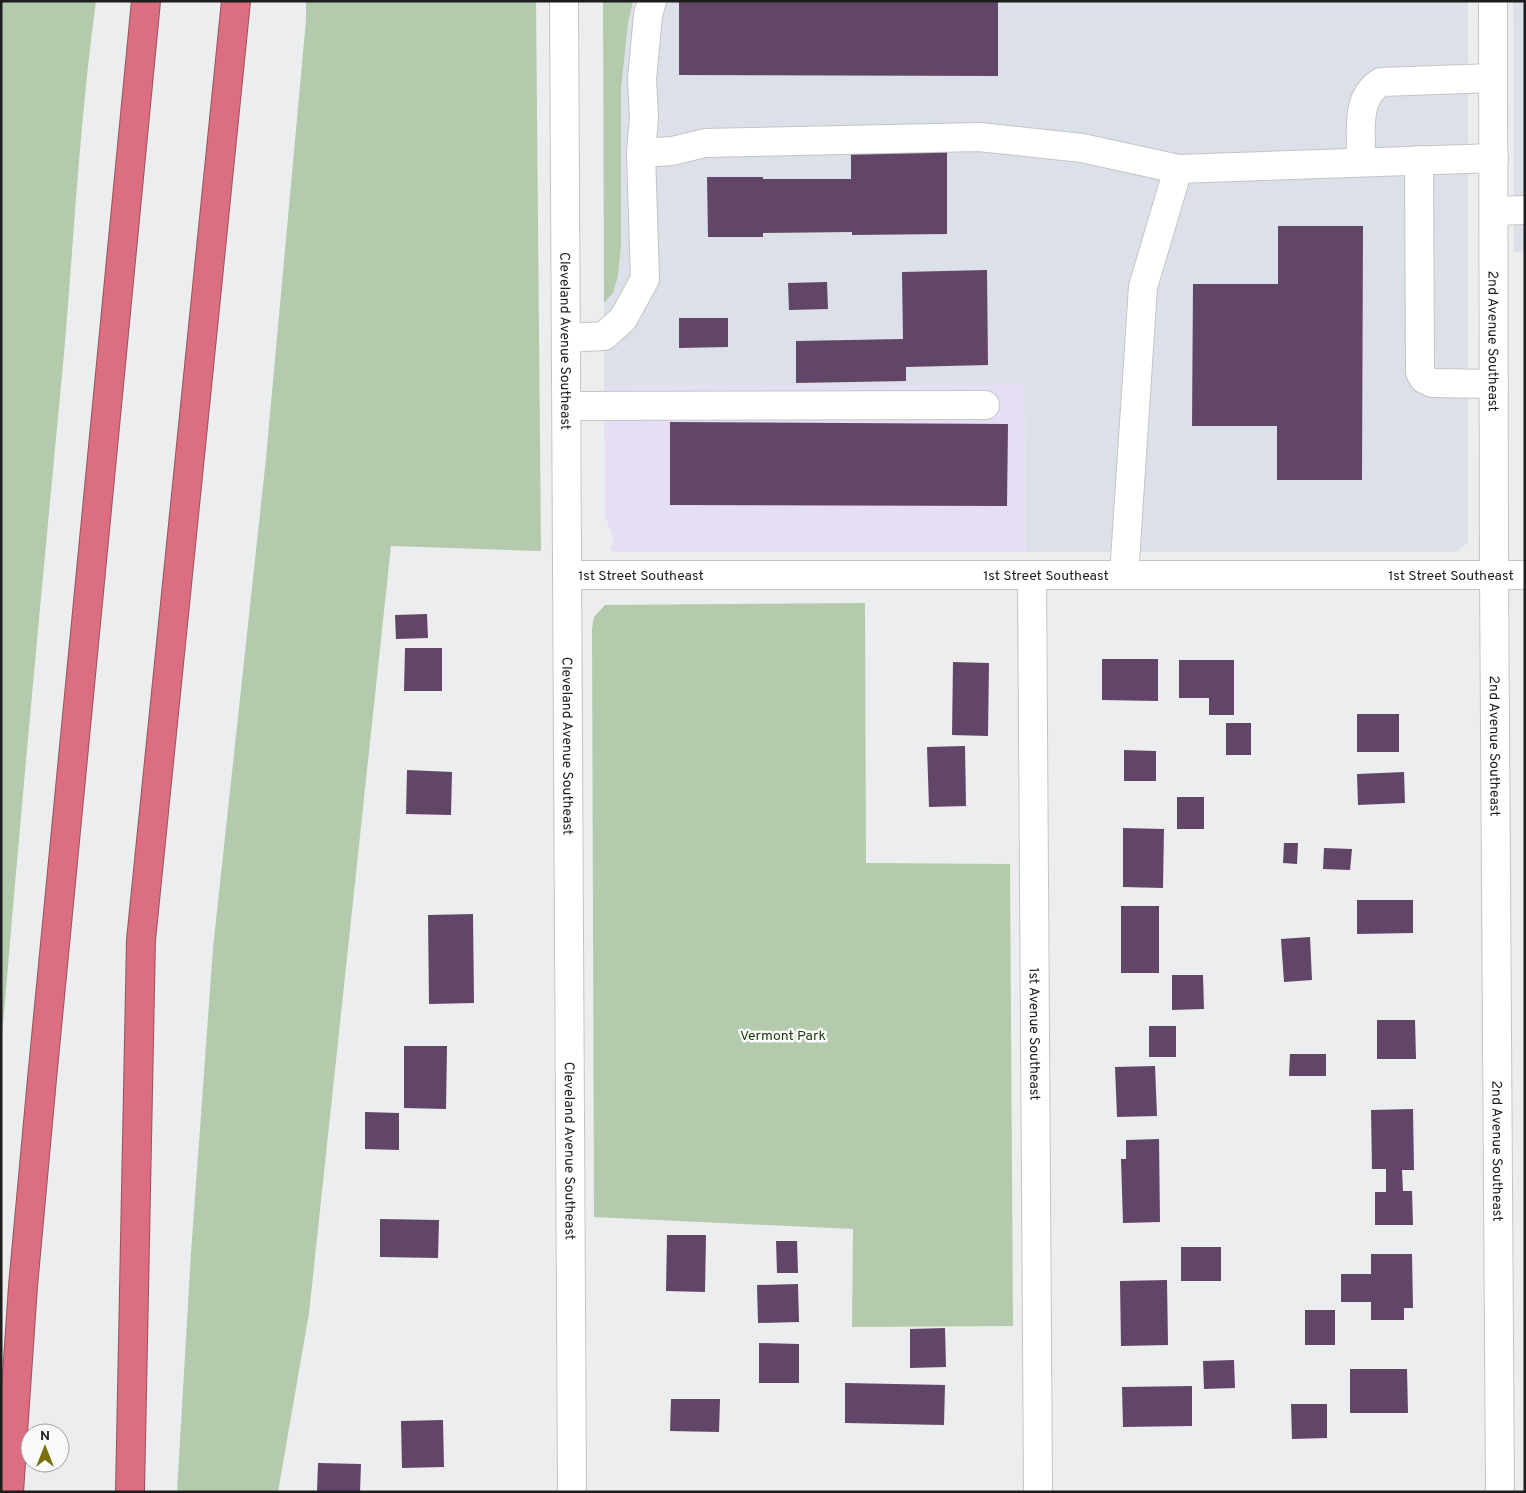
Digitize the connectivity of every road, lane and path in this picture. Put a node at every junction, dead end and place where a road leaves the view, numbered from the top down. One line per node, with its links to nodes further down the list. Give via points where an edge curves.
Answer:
1 (146, 1): 23 (highway, via 42,1079)
2 (236, 1): 24 (highway, via 141,940)
3 (564, 1): 14 (street, Cleveland Avenue Southeast)
4 (652, 1): 7 (street, via 642,79 644,117)
5 (1493, 1): 6 (street, 2nd Avenue Southeast)
6 (1493, 78): 8 (street, 2nd Avenue Southeast); 10 (street, via 1381,82 1373,87 1362,105)
7 (641, 153): 11 (street, via 672,151 705,143 978,137 1082,148); 14 (street, via 645,279 623,319 604,336)
8 (1494, 158): 9 (street); 13 (street, 2nd Avenue Southeast)
9 (1419, 160): 10 (street); 15 (street, via 1420,372 1432,383)
10 (1361, 162): 11 (street)
11 (1178, 168): 20 (street, via 1142,287)
12 (1525, 210): 13 (street)
13 (1494, 211): 15 (street, 2nd Avenue Southeast)
14 (567, 338): 17 (street, Cleveland Avenue Southeast)
15 (1494, 384): 21 (street, 2nd Avenue Southeast)
16 (985, 405): 17 (street)
17 (567, 406): 18 (street, Cleveland Avenue Southeast)
18 (567, 575): 19 (street, 1st Street Southeast); 25 (street, Cleveland Avenue Southeast)
19 (1032, 575): 20 (street, 1st Street Southeast); 26 (street, 1st Avenue Southeast)
20 (1124, 575): 21 (street, 1st Street Southeast)
21 (1494, 575): 22 (street, 1st Street Southeast); 27 (street, 2nd Avenue Southeast)
22 (1525, 575)
23 (9, 1492)
24 (130, 1492)
25 (572, 1492)
26 (1038, 1492)
27 (1500, 1492)

